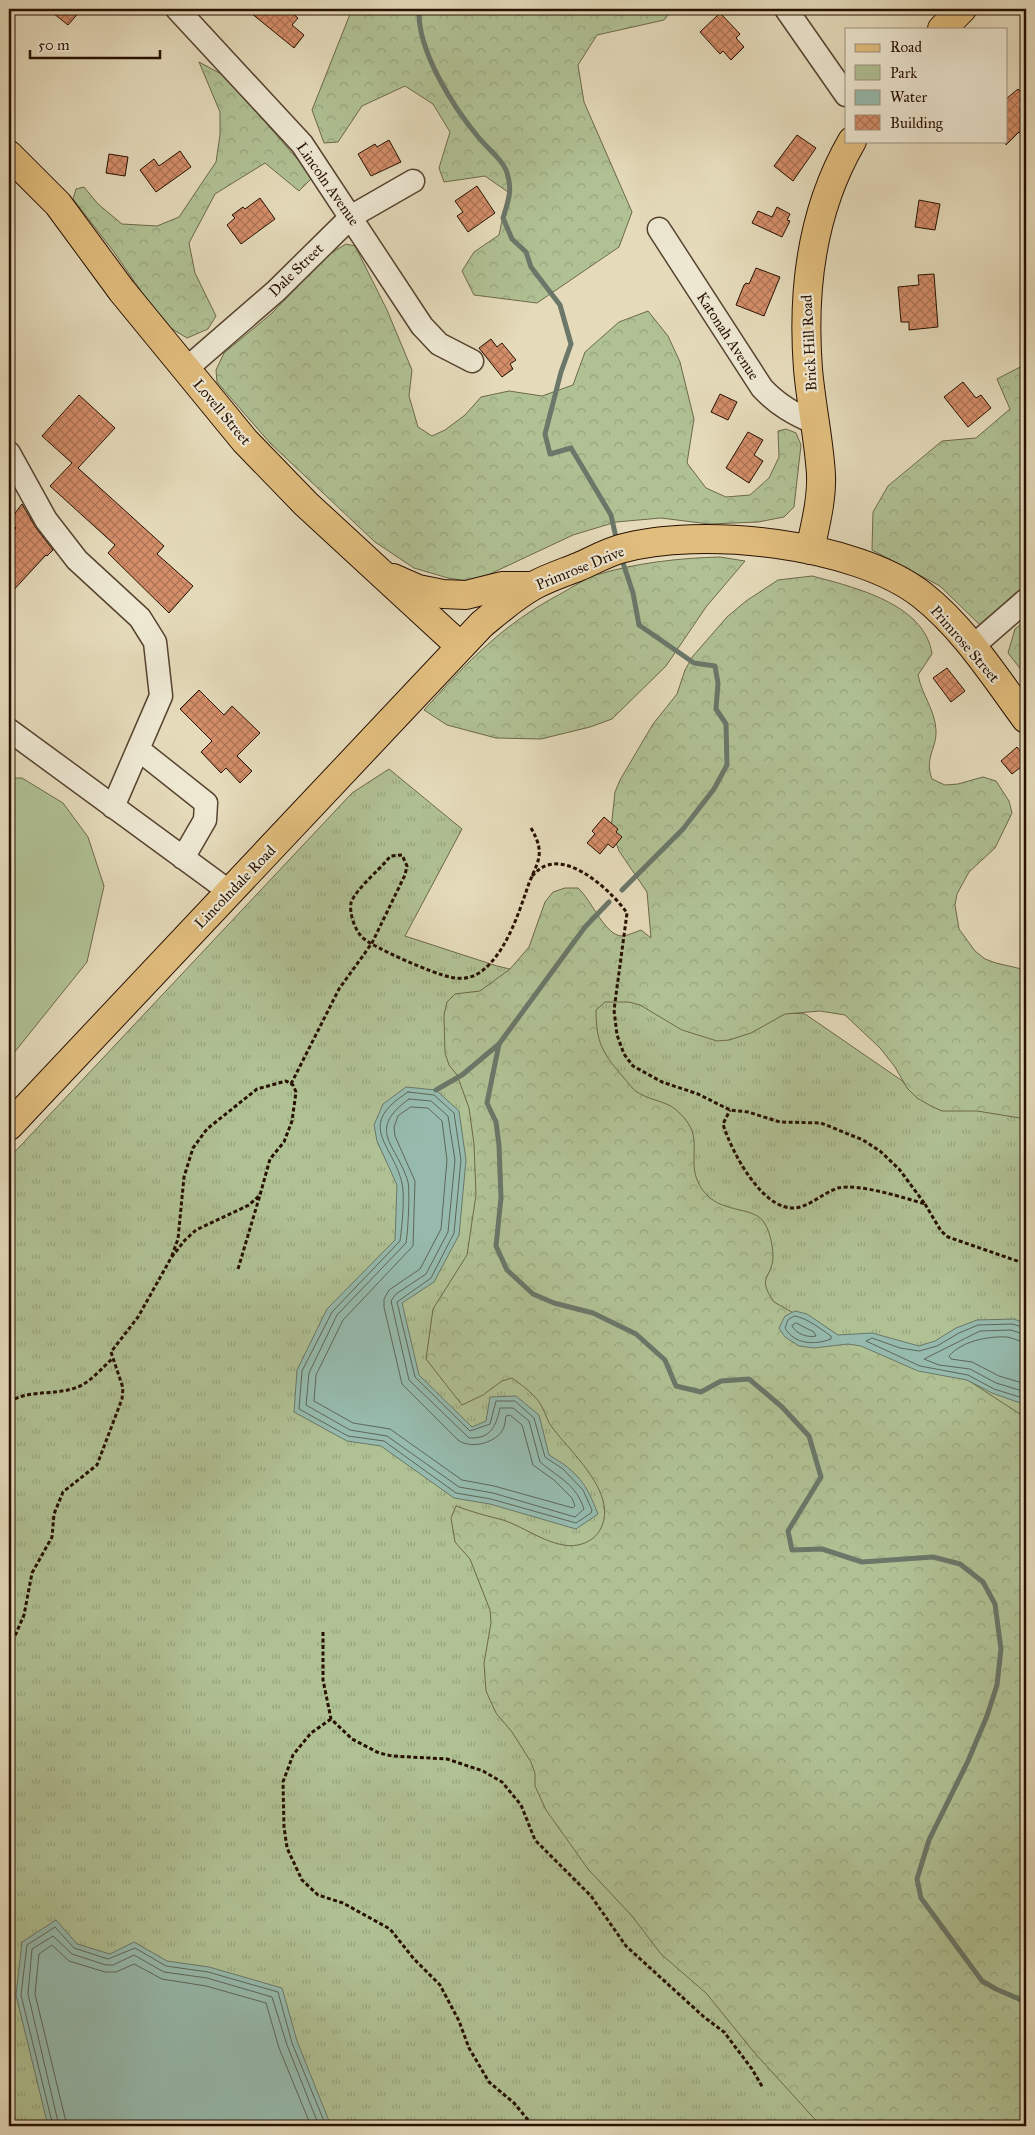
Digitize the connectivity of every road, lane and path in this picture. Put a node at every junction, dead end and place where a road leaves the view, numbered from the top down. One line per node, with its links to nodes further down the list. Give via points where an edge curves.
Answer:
1 (177, 9): 9 (street, Lincoln Avenue, via 302,144)
2 (786, 9): 5 (street)
3 (962, 9): 4 (main road)
4 (943, 28)
5 (845, 94)
6 (852, 142): 13 (main road, Brick Hill Road, via 832,182 820,218 806,291 808,370)
7 (9, 155): 12 (main road, Lovell Street, via 58,204 122,291)
8 (413, 180): 9 (street, Dale Street)
9 (352, 216): 11 (street, Lincoln Avenue, via 422,326 438,344); 12 (street, Dale Street, via 276,291)
10 (659, 229): 13 (street, Katonah Avenue, via 762,388 784,408)
11 (472, 361)
12 (186, 369): 16 (main road, Lovell Street, via 245,441)
13 (815, 423): 15 (main road, Brick Hill Road, via 820,475)
14 (9, 453): 23 (street, via 51,527 78,560 140,618 155,642 161,696)
15 (810, 550): 17 (main road, Primrose Drive, via 740,539 659,543 619,549); 20 (main road, Primrose Street, via 895,578 922,596)
16 (370, 563): 17 (main road, via 418,590 443,594 466,595 502,586); 19 (main road, Lovell Street)
17 (533, 586): 19 (main road, Primrose Drive, via 482,624)
18 (1026, 600): 20 (street)
19 (460, 646): 28 (main road, Lincolndale Road)
20 (972, 647): 21 (main road, Primrose Street)
21 (1026, 719)
22 (9, 730): 24 (street)
23 (138, 749): 24 (street); 26 (street, via 206,803 205,820)
24 (113, 806): 26 (street)
25 (531, 828): 27 (path, via 540,852)
26 (183, 858): 28 (street)
27 (532, 876): 29 (path, via 520,911 497,955 482,971 468,978 450,978 428,970); 31 (path, via 542,867 557,863 570,866 599,884 622,906 627,913 627,926 614,1010 624,1054 646,1076 698,1094)
28 (230, 892): 32 (main road, Lincolndale Road)
29 (372, 943): 29 (path, via 405,875 407,866 402,855 391,856 356,894 351,904 356,930); 30 (path, via 339,989)
30 (290, 1084): 33 (path, via 296,1092 292,1121 284,1142 270,1159); 35 (path, via 286,1080 257,1089 207,1129 193,1148 184,1177 178,1239)
31 (730, 1110): 34 (path, via 780,1122 821,1123 863,1140 899,1169); 34 (path, via 723,1124 728,1141 750,1175 775,1204 800,1207 839,1188 878,1192)
32 (9, 1126)
33 (260, 1195): 35 (path, via 249,1205 196,1230); 37 (path)
34 (925, 1204): 36 (path, via 940,1231 948,1237)
35 (171, 1258): 38 (path, via 138,1316 112,1352)
36 (1026, 1264)
37 (238, 1269)
38 (112, 1359): 39 (path, via 82,1385 59,1392 27,1394); 41 (path, via 117,1365 123,1388 122,1399 97,1465 62,1492 54,1514 52,1538 32,1573 24,1615 11,1645)
39 (9, 1402)
40 (323, 1632): 42 (path, via 322,1680)
41 (9, 1668)
42 (331, 1719): 43 (path, via 352,1739 379,1753 448,1760 502,1782 521,1805 535,1840 591,1896 626,1946 724,2032); 44 (path, via 310,1733 293,1755 283,1782 288,1848 302,1880 318,1895 343,1902 390,1929 414,1960 440,1985 469,2048 489,2082 514,2103)
43 (763, 2088)
44 (533, 2126)

